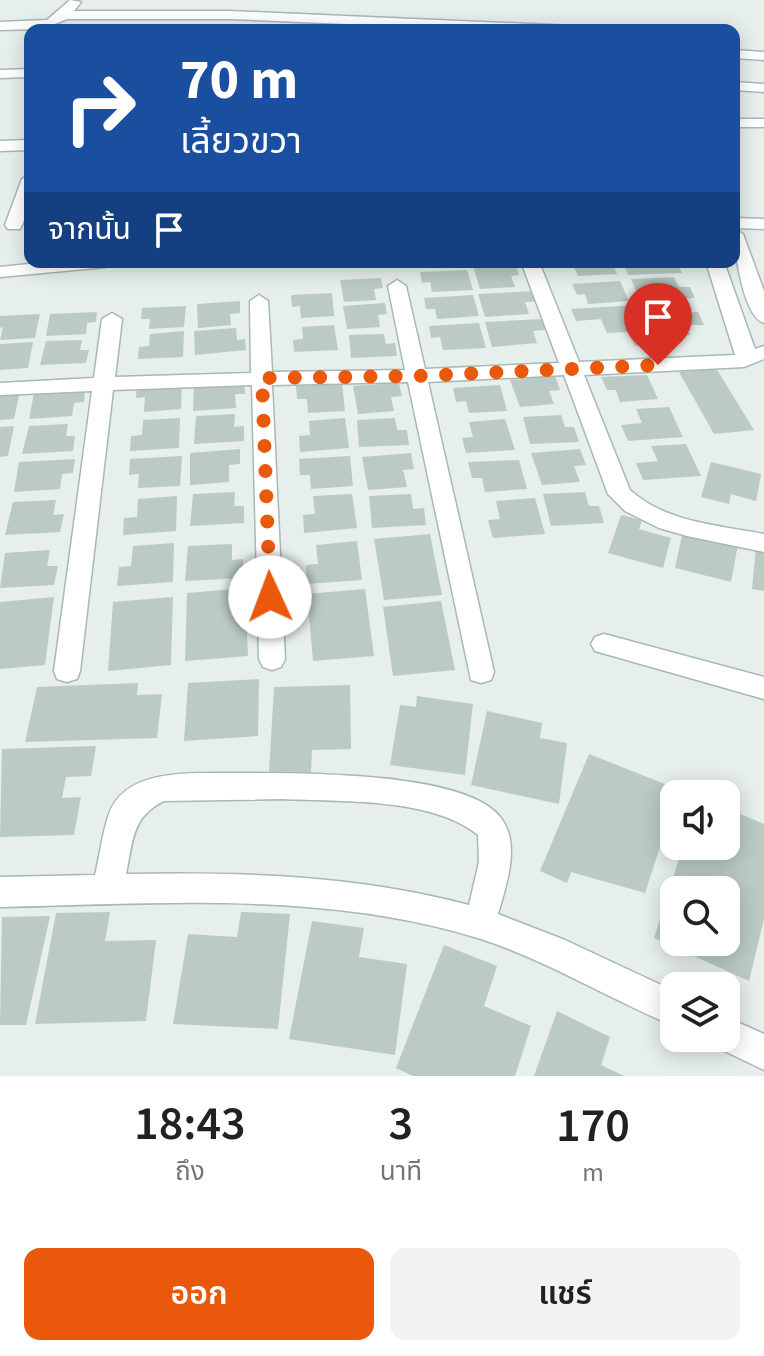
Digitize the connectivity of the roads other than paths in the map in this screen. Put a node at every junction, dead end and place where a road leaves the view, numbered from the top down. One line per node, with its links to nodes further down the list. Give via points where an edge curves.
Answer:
1 (76, 0): 2 (street)
2 (67, 15): 3 (street, via 55,23); 4 (street)
3 (37, 24)
4 (436, 24)
5 (24, 25): 6 (street)
6 (0, 26)
7 (740, 54): 8 (street)
8 (764, 56)
9 (24, 73): 10 (street)
10 (0, 74)
11 (740, 86): 12 (street)
12 (764, 88)
13 (740, 123): 14 (street)
14 (764, 123)
15 (24, 145): 16 (street)
16 (0, 146)
17 (24, 193): 18 (street)
18 (21, 200): 19 (street); 22 (street)
19 (0, 201)
20 (740, 223): 21 (street)
21 (764, 224)
22 (14, 225)
23 (740, 251): 30 (street)
24 (42, 268): 27 (street)
25 (532, 268): 34 (street)
26 (717, 268): 33 (street, via 745,350)
27 (0, 272)
28 (397, 286): 35 (street)
29 (259, 301): 36 (street)
30 (764, 317)
31 (112, 319): 37 (street)
32 (764, 352): 33 (street)
33 (744, 361): 34 (street)
34 (573, 368): 35 (street); 39 (street, via 614,480 629,504 662,521)
35 (418, 376): 36 (street); 43 (street)
36 (262, 378): 37 (street); 41 (street)
37 (104, 383): 38 (street); 42 (street)
38 (0, 389)
39 (764, 543)
40 (604, 644): 44 (street)
41 (272, 659)
42 (67, 671)
43 (481, 672)
44 (764, 688)
45 (107, 891): 46 (street); 47 (street, via 317,892 400,903); 47 (street, via 124,814 161,788 290,787 409,794 472,810 490,825 495,849)
46 (0, 892)
47 (480, 923): 48 (street)
48 (660, 1003)
49 (740, 1041): 50 (street)
50 (764, 1052)

